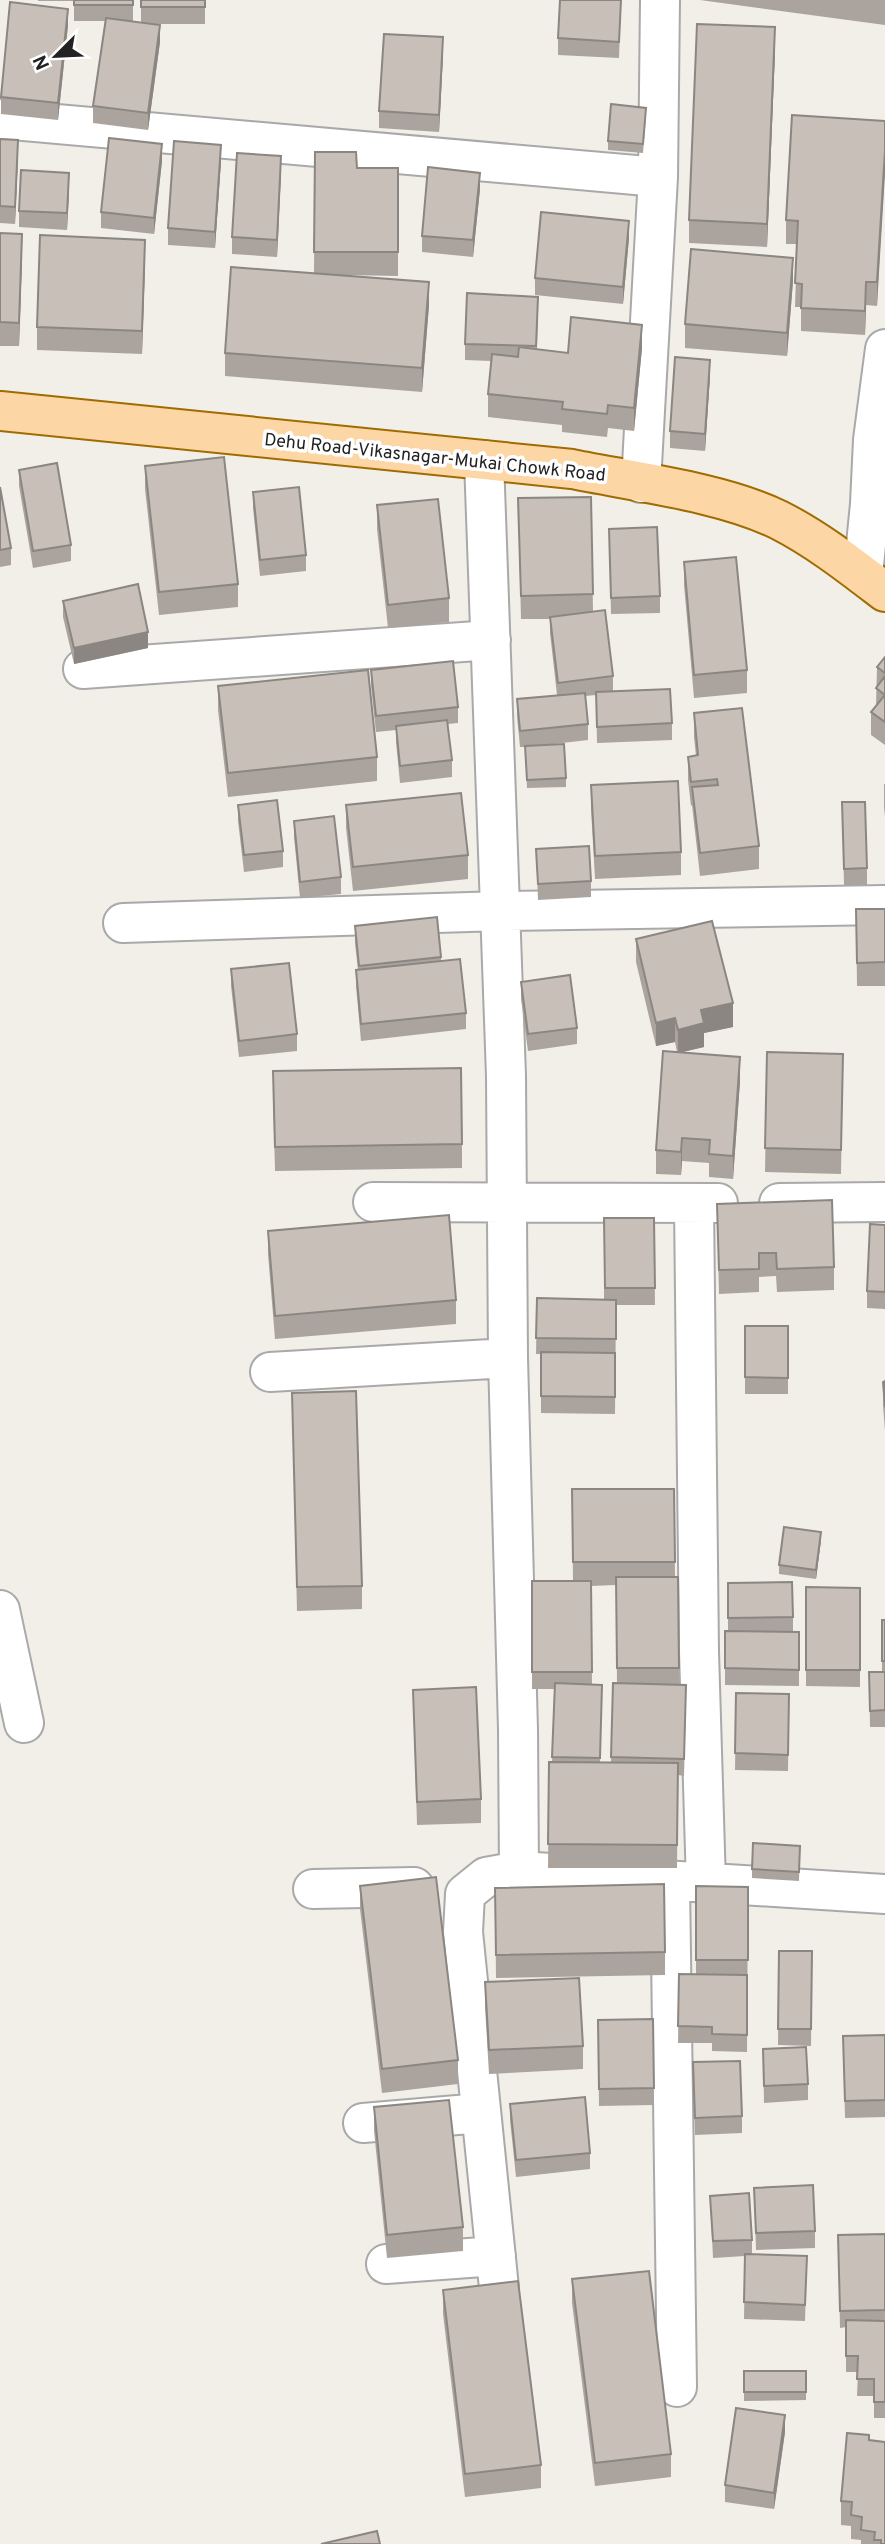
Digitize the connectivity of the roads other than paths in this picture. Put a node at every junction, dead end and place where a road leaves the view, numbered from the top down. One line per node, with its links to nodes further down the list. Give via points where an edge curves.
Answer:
1 (660, 0): 3 (street)
2 (0, 120): 3 (street)
3 (658, 177): 7 (street)
4 (885, 349): 8 (street, via 870,504)
5 (0, 411): 6 (main road, Dehu Road-Vikasnagar-Mukai Chowk Road)
6 (484, 460): 7 (main road, Dehu Road-Vikasnagar-Mukai Chowk Road); 9 (street)
7 (640, 482): 8 (main road, Dehu Road-Vikasnagar-Mukai Chowk Road, via 725,500 778,520 834,552)
8 (874, 584)
9 (491, 640): 10 (street); 12 (street)
10 (83, 669)
11 (885, 905): 12 (street)
12 (501, 911): 13 (street); 16 (street)
13 (123, 923)
14 (373, 1202): 16 (street)
15 (885, 1202): 17 (street)
16 (506, 1203): 17 (street); 18 (street)
17 (694, 1204): 23 (street, via 699,1653)
18 (508, 1358): 19 (street); 22 (street)
19 (270, 1372)
20 (0, 1610): 21 (street)
21 (24, 1723)
22 (519, 1871): 23 (street); 24 (street, via 486,1877)
23 (688, 1883): 26 (street); 30 (street)
24 (475, 1886): 25 (street); 27 (street, via 465,1894 463,1932)
25 (313, 1889)
26 (885, 1894)
27 (481, 2113): 28 (street); 29 (street, via 497,2272)
28 (363, 2123)
29 (386, 2264)
30 (677, 2387)

